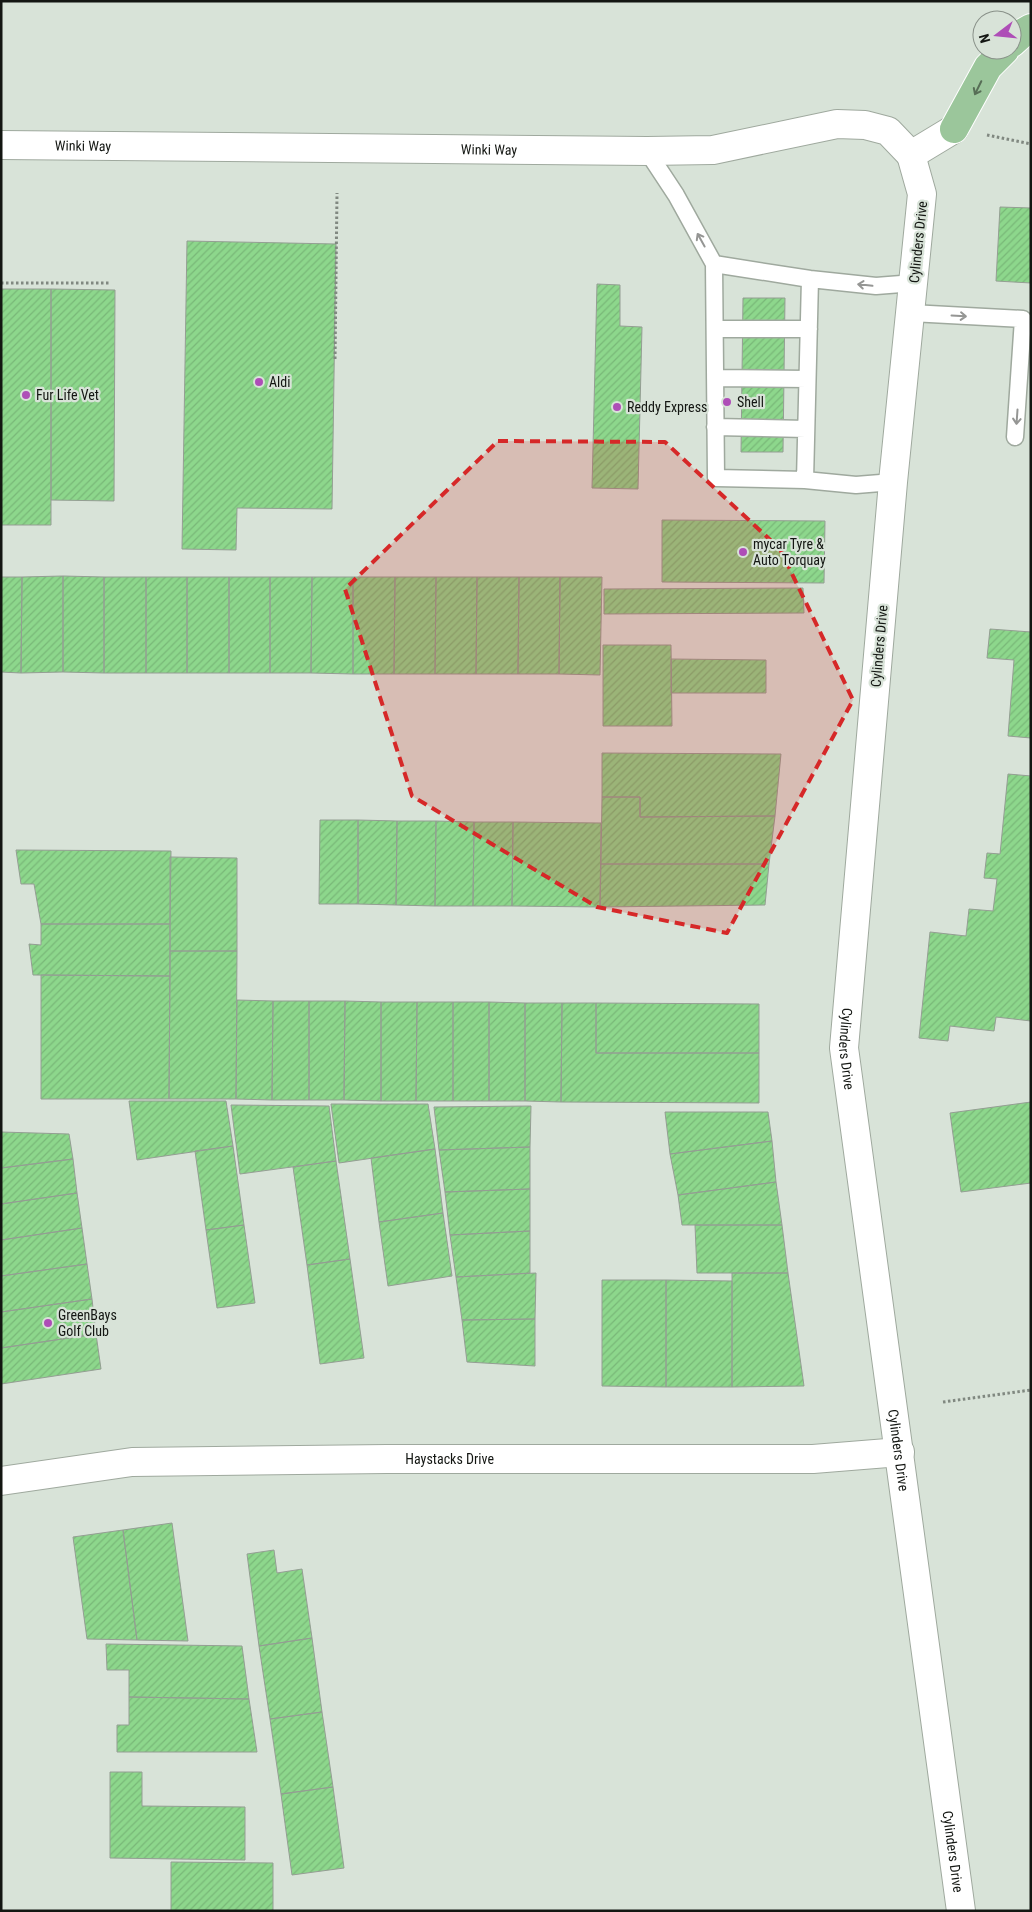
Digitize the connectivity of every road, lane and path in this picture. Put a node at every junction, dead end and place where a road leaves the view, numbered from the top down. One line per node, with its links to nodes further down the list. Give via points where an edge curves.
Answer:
1 (995, 60): 2 (main road, one-way to 2)
2 (954, 129): 3 (path); 6 (street)
3 (1031, 144)
4 (1, 145): 5 (street, Winki Way)
5 (647, 151): 6 (street, Winki Way, via 713,150 837,124 865,125 888,131); 8 (lane, one-way to 5, via 676,195)
6 (911, 155): 12 (street, Cylinders Drive, via 922,194)
7 (337, 193): 16 (path)
8 (714, 264): 9 (lane); 14 (lane)
9 (810, 279): 12 (lane, one-way to 9, via 876,286); 15 (lane)
10 (1, 283): 11 (path)
11 (111, 283)
12 (914, 283): 13 (street, Cylinders Drive)
13 (911, 313): 21 (lane, one-way to 21, via 1023,319); 23 (street, Cylinders Drive)
14 (715, 329): 15 (lane); 17 (lane)
15 (809, 329): 18 (lane)
16 (335, 358)
17 (715, 378): 18 (lane); 19 (lane)
18 (808, 379): 20 (lane)
19 (715, 427): 20 (lane); 22 (lane, via 716,478)
20 (806, 429): 22 (lane)
21 (1015, 437)
22 (805, 480): 23 (lane, via 856,485)
23 (893, 482): 26 (street, Cylinders Drive, via 844,1048)
24 (1031, 1390): 25 (path)
25 (942, 1402)
26 (900, 1452): 27 (street, Haystacks Drive, via 813,1459 132,1462); 28 (street, Cylinders Drive)
27 (1, 1481)
28 (961, 1911)

